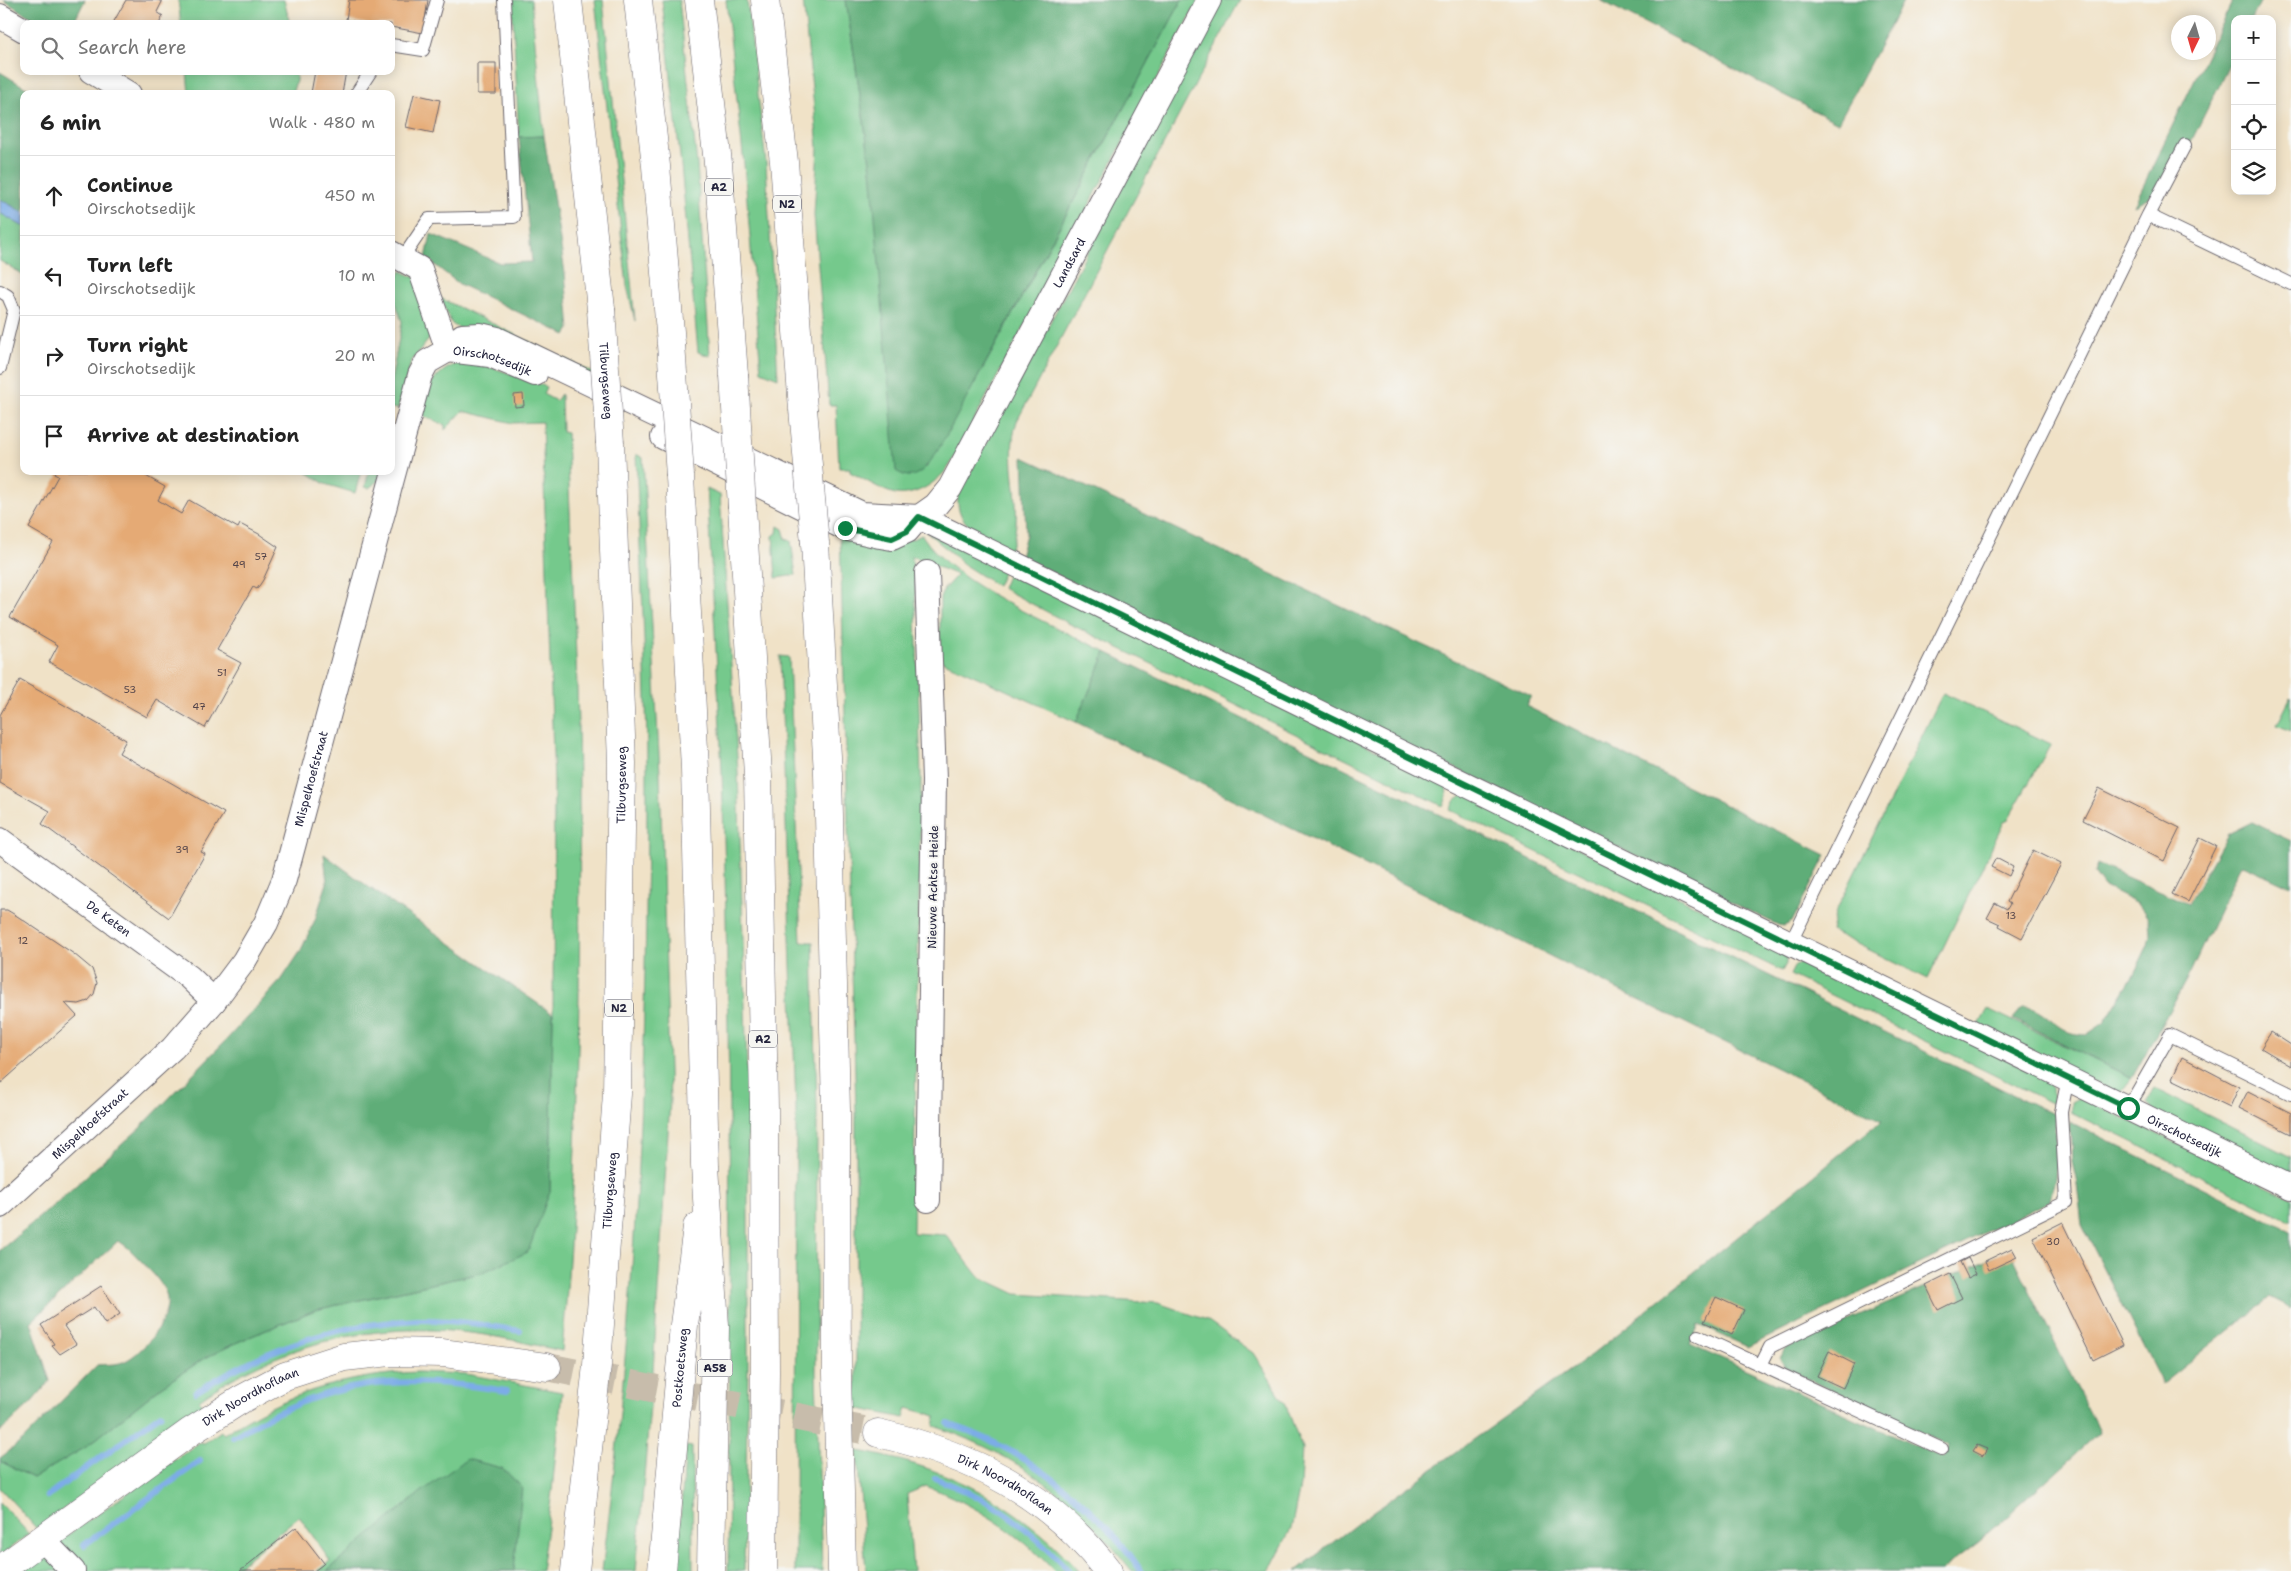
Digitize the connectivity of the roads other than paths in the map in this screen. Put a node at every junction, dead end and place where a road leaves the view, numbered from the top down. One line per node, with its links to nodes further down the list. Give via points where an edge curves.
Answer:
1 (437, 0): 10 (lane, via 424,50)
2 (504, 0): 17 (lane, via 514,217 429,220)
3 (568, 0): 44 (main road, Tilburgseweg / N2, bridge, via 600,309 610,443 622,763 618,1094 597,1365)
4 (638, 0): 32 (main road, bridge, via 656,166 680,476 695,769)
5 (699, 0): 47 (main road, A2, bridge, via 718,163 759,785 764,1158)
6 (766, 0): 48 (main road, N2, bridge, via 784,162 815,543 828,774 836,1110 836,1374)
7 (1209, 0): 24 (street, Landsard, via 950,488 936,505)
8 (0, 16): 9 (street)
9 (20, 28)
10 (395, 46)
11 (97, 75): 13 (street)
12 (368, 75): 14 (lane)
13 (122, 90)
14 (359, 90)
15 (2185, 145): 16 (lane)
16 (2148, 215): 18 (lane); 27 (lane)
17 (404, 260): 20 (street)
18 (2291, 284)
19 (0, 291): 21 (lane, via 8,296 14,310)
20 (448, 350): 22 (street, Mispelhoefstraat, via 427,362 420,375); 24 (street, Oirschotsedijk, via 490,355 541,376 845,528 892,538 907,531)
21 (0, 368)
22 (395, 468)
23 (393, 475): 28 (street, Mispelhoefstraat, via 284,880 266,923 244,961)
24 (919, 517): 27 (street, Oirschotsedijk)
25 (927, 573): 34 (street, Nieuwe Achtse Heide, via 934,780)
26 (0, 840): 28 (street, De Keten, via 189,977)
27 (1791, 942): 29 (street, Oirschotsedijk)
28 (214, 1001): 35 (street, Mispelhoefstraat, via 172,1048)
29 (2068, 1078): 31 (street, Oirschotsedijk); 37 (lane, via 2060,1112 2066,1202 1770,1347)
30 (2291, 1094): 31 (lane, via 2170,1035)
31 (2128, 1108): 33 (street, Oirschotsedijk)
32 (705, 1166): 45 (main road, Postkoetsweg, via 684,1325); 46 (main road, A58, via 715,1326)
33 (2291, 1188)
34 (928, 1200)
35 (0, 1206)
36 (1698, 1336): 37 (lane)
37 (1761, 1365): 40 (lane)
38 (546, 1367): 41 (main road, Dirk Noordhoflaan, via 443,1353 390,1352 344,1357 285,1376 190,1432)
39 (878, 1434): 49 (main road, Dirk Noordhoflaan, via 940,1450 991,1471 1029,1494 1066,1523)
40 (1942, 1449)
41 (42, 1539): 42 (main road, Dirk Noordhoflaan); 43 (street)
42 (0, 1570)
43 (73, 1571)
44 (574, 1571)
45 (662, 1571)
46 (711, 1571)
47 (764, 1571)
48 (842, 1571)
49 (1108, 1571)

